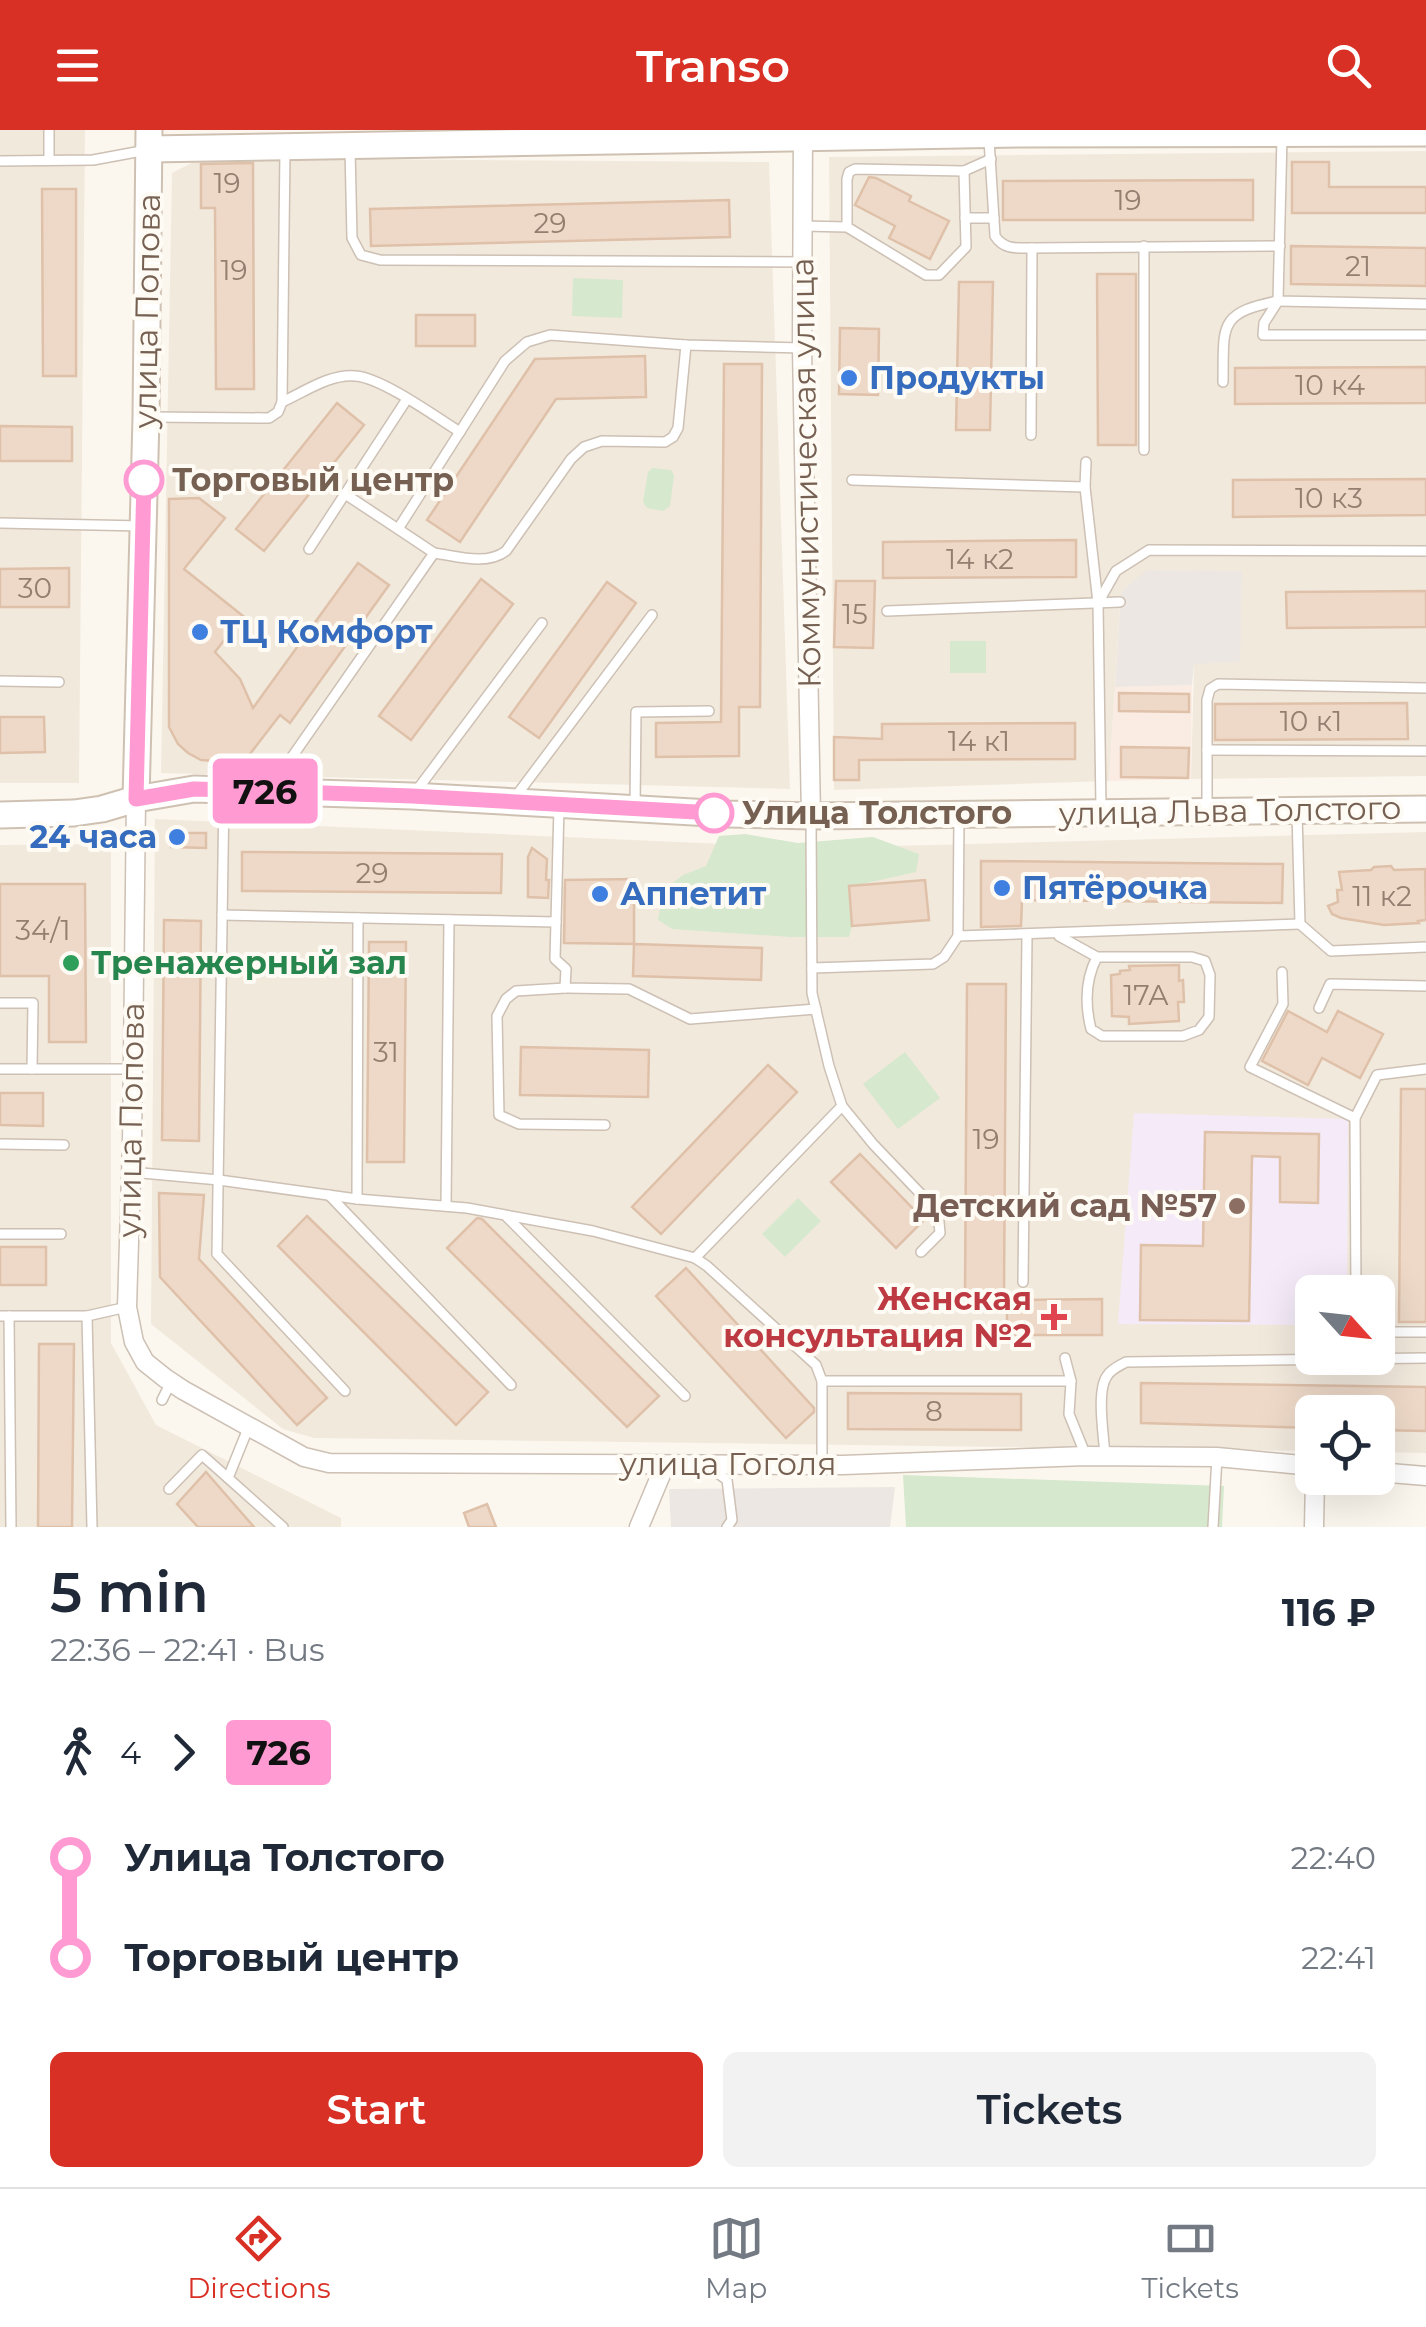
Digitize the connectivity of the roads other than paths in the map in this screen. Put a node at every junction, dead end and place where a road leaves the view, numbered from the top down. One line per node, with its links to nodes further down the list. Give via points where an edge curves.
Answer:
1 (50, 130): 14 (lane)
2 (1071, 132): 5 (street); 10 (street)
3 (1331, 132): 5 (street); 6 (street)
4 (926, 133): 7 (street); 10 (street)
5 (1282, 133): 21 (lane)
6 (1426, 133)
7 (803, 134): 8 (street); 18 (street, Коммунистическая улица)
8 (492, 137): 11 (street)
9 (149, 140): 12 (street); 14 (lane, via 93,160); 32 (street, улица Попова)
10 (990, 141): 15 (lane); 17 (lane)
11 (350, 146): 12 (street); 23 (lane, via 352,238 361,255 380,260)
12 (285, 147): 31 (lane)
13 (0, 160): 14 (lane)
14 (50, 160)
15 (964, 172): 16 (lane); 19 (lane, via 855,169 847,179)
16 (965, 218): 17 (lane); 19 (lane, via 966,247 939,275 926,275)
17 (994, 218): 22 (lane, via 1000,244)
18 (802, 226): 19 (lane); 23 (street, Коммунистическая улица)
19 (847, 227)
20 (1144, 246): 21 (lane); 22 (lane); 35 (lane)
21 (1280, 246): 24 (lane)
22 (1032, 248): 34 (lane)
23 (802, 262): 28 (street, Коммунистическая улица)
24 (1278, 301): 25 (lane); 26 (lane, via 1262,335); 29 (lane, via 1228,322)
25 (1426, 304)
26 (1426, 335)
27 (686, 345): 28 (lane); 33 (lane, via 550,336 527,342 505,361); 45 (lane, via 674,436 584,447 497,558)
28 (802, 348): 70 (street, Коммунистическая улица)
29 (1223, 382)
30 (407, 399): 31 (lane, via 356,376); 33 (lane); 39 (lane)
31 (282, 402): 32 (lane, via 269,418)
32 (146, 417): 41 (street, улица Попова)
33 (460, 432): 42 (lane)
34 (1031, 435)
35 (1144, 450)
36 (1086, 462): 38 (lane)
37 (852, 480): 38 (lane)
38 (1084, 487): 47 (lane)
39 (345, 494): 42 (lane); 43 (lane)
40 (0, 523): 41 (lane)
41 (143, 526): 60 (street, улица Попова)
42 (398, 529): 45 (lane)
43 (309, 549)
44 (1426, 551): 47 (lane, via 1150,550 1116,571)
45 (434, 553): 58 (lane)
46 (1120, 602): 47 (lane)
47 (1098, 603): 48 (lane); 67 (lane)
48 (887, 611)
49 (652, 615): 61 (lane)
50 (542, 623): 59 (lane)
51 (0, 681): 52 (lane)
52 (59, 682)
53 (1426, 688): 55 (lane, via 1218,684 1207,700)
54 (709, 711): 63 (lane, via 636,712)
55 (1207, 750): 56 (lane); 66 (lane)
56 (1426, 751)
57 (224, 790): 58 (street, улица Льва Толстого); 60 (street, улица Льва Толстого); 71 (lane)
58 (268, 791): 59 (street, улица Льва Толстого)
59 (412, 796): 61 (street, улица Льва Толстого)
60 (136, 799): 69 (street, улица Льва Толстого, via 102,809); 90 (street, улица Попова)
61 (512, 802): 62 (street, улица Льва Толстого)
62 (559, 804): 63 (street, улица Льва Толстого); 74 (lane)
63 (634, 808): 70 (street, улица Льва Толстого)
64 (1426, 809): 65 (street, улица Льва Толстого)
65 (1296, 810): 66 (street, улица Льва Толстого); 75 (lane)
66 (1207, 812): 67 (street, улица Льва Толстого)
67 (1101, 813): 68 (street, улица Льва Толстого)
68 (960, 814): 70 (street, улица Льва Толстого); 77 (lane)
69 (0, 815)
70 (812, 816): 81 (lane)
71 (222, 916): 72 (lane); 98 (lane)
72 (358, 918): 73 (lane); 100 (lane)
73 (449, 920): 74 (lane); 101 (lane)
74 (556, 922): 84 (lane, via 555,960 566,969)
75 (1300, 924): 76 (lane); 79 (lane, via 1330,950)
76 (1057, 934): 78 (lane); 80 (lane)
77 (958, 936): 78 (lane); 81 (lane, via 933,964)
78 (1027, 936): 108 (lane)
79 (1426, 947)
80 (1097, 958): 80 (lane, via 1204,961 1209,1018 1183,1036 1102,1036 1091,1030 1086,999)
81 (812, 968): 87 (lane)
82 (1282, 972): 93 (lane, via 1282,1004 1250,1066)
83 (1426, 986): 86 (lane, via 1330,984)
84 (565, 988): 87 (lane, via 628,989 690,1019); 94 (lane, via 516,991 506,998 497,1016 499,1115 519,1124)
85 (0, 1003): 89 (lane, via 33,1003)
86 (1319, 1008)
87 (816, 1009): 92 (lane)
88 (0, 1069): 89 (lane)
89 (32, 1069): 90 (lane)
90 (133, 1069): 97 (street, улица Попова)
91 (1426, 1070): 93 (lane, via 1377,1074)
92 (842, 1106): 105 (lane, via 938,1212 940,1233); 106 (lane)
93 (1355, 1118): 107 (lane)
94 (605, 1125)
95 (0, 1144): 96 (lane)
96 (64, 1145)
97 (131, 1172): 98 (lane); 109 (street, улица Попова)
98 (219, 1180): 99 (lane); 120 (lane, via 217,1254)
99 (329, 1195): 100 (lane); 118 (lane)
100 (357, 1199): 101 (lane)
101 (446, 1206): 102 (lane)
102 (505, 1215): 106 (lane); 121 (lane)
103 (0, 1234): 104 (lane)
104 (61, 1234)
105 (921, 1252)
106 (695, 1258): 116 (lane, via 816,1365)
107 (1356, 1275)
108 (1023, 1282)
109 (127, 1307): 111 (lane); 119 (street, улица Попова, via 134,1342)
110 (5, 1316): 111 (lane); 134 (lane)
111 (87, 1316): 135 (lane)
112 (1395, 1332): 113 (lane)
113 (1426, 1332)
114 (1066, 1358): 117 (lane)
115 (1426, 1358): 123 (lane, via 1126,1362 1106,1376 1102,1388)
116 (822, 1381): 117 (lane); 128 (lane)
117 (1070, 1381): 123 (lane, via 1069,1414)
118 (512, 1385)
119 (166, 1387): 122 (street, улица Гоголя)
120 (346, 1391)
121 (685, 1396)
122 (249, 1426): 125 (street, улица Гоголя, via 329,1463); 131 (lane)
123 (1096, 1456): 124 (street, улица Гоголя); 128 (street, улица Гоголя)
124 (1217, 1457): 127 (street, улица Гоголя); 139 (lane)
125 (665, 1464): 126 (street, улица Гоголя); 137 (street)
126 (706, 1464): 128 (street, улица Гоголя); 138 (lane, via 727,1480)
127 (1295, 1464)
128 (822, 1465)
129 (1395, 1473): 130 (street)
130 (1426, 1476)
131 (228, 1478): 132 (lane, via 202,1455); 136 (lane)
132 (169, 1489)
133 (1315, 1495): 140 (street)
134 (11, 1527)
135 (92, 1527)
136 (283, 1527)
137 (639, 1527)
138 (728, 1527)
139 (1213, 1527)
140 (1314, 1527)

